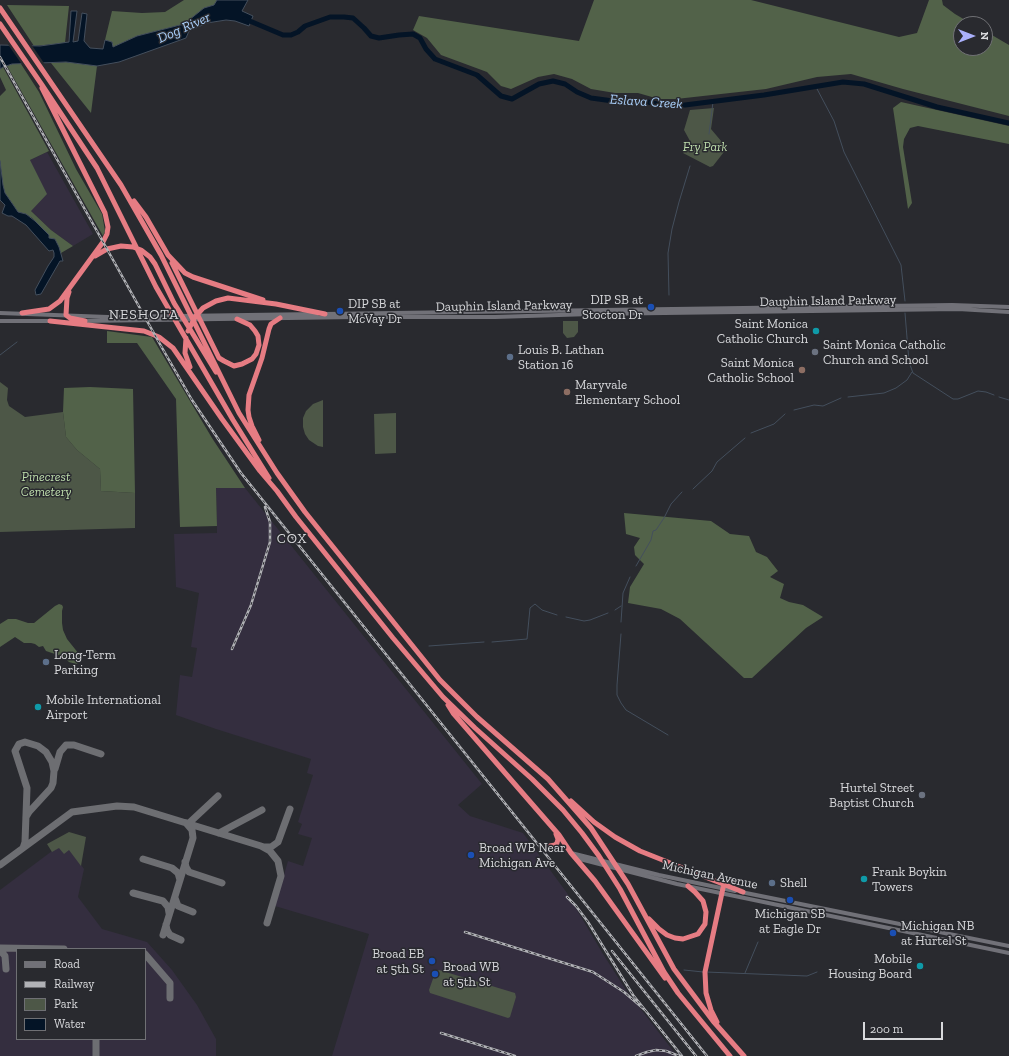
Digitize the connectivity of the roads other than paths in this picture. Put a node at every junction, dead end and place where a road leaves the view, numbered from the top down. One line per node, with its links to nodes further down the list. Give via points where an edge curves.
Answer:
1 (0, 8): 4 (highway)
2 (0, 24): 3 (highway)
3 (38, 79): 5 (highway, via 104,210 108,230); 26 (highway, via 97,168 156,286 233,420)
4 (121, 185): 6 (highway, via 146,217); 24 (highway, via 161,255)
5 (99, 250): 7 (highway); 24 (highway, via 129,246 141,250 153,260 184,321)
6 (168, 255): 8 (highway, via 180,269 192,277); 16 (highway, via 219,358 234,366 252,359 259,345 258,336 250,325)
7 (71, 287): 12 (highway, via 60,302 50,309); 14 (highway, via 67,298)
8 (276, 304): 13 (highway); 23 (highway, via 228,298 207,306 195,317 187,331)
9 (1009, 307): 13 (main road, Dauphin Island Parkway, via 952,305)
10 (1009, 312): 18 (main road, Dauphin Island Parkway, via 958,309)
11 (0, 313): 12 (main road, Dauphin Island Parkway)
12 (22, 314): 14 (main road, Dauphin Island Parkway)
13 (325, 314): 16 (main road, Dauphin Island Parkway)
14 (66, 315): 15 (main road, Dauphin Island Parkway); 21 (highway)
15 (134, 318): 16 (main road, Dauphin Island Parkway); 21 (main road, Dauphin Island Parkway)
16 (234, 318): 17 (main road, Dauphin Island Parkway)
17 (269, 318): 18 (main road, Dauphin Island Parkway); 22 (highway)
18 (280, 318): 22 (highway, via 271,324)
19 (0, 321): 20 (main road, Dauphin Island Parkway)
20 (50, 321): 21 (main road, Dauphin Island Parkway); 23 (highway, via 152,334 163,339)
21 (85, 321)
22 (264, 349): 25 (highway, via 248,402 249,418 260,441)
23 (185, 360): 26 (highway, via 200,387 260,471)
24 (227, 389): 25 (highway)
25 (261, 450): 28 (highway, via 305,512 440,680)
26 (277, 490): 27 (highway)
27 (443, 698): 29 (highway, via 453,713); 39 (highway, via 532,779 582,833 620,889)
28 (562, 794): 35 (highway, via 594,822 640,852); 36 (highway, via 604,847)
29 (533, 805): 30 (highway, via 558,836 557,843); 31 (highway)
30 (550, 846)
31 (572, 853): 32 (highway); 34 (main road, Michigan Avenue)
32 (576, 858): 33 (main road, Michigan Avenue); 39 (highway)
33 (688, 886): 34 (main road, Michigan Avenue); 36 (highway, via 703,902 706,912 705,924 698,934 683,939 667,935)
34 (722, 890): 35 (main road, Michigan Avenue); 38 (main road, Michigan Avenue); 40 (highway, via 706,967 705,985 714,1017)
35 (743, 892): 37 (main road, Michigan Avenue)
36 (644, 914): 40 (highway, via 682,982)
37 (1009, 946)
38 (1009, 952)
39 (678, 994): 41 (highway)
40 (725, 1035): 42 (highway)
41 (730, 1056)
42 (744, 1056)

